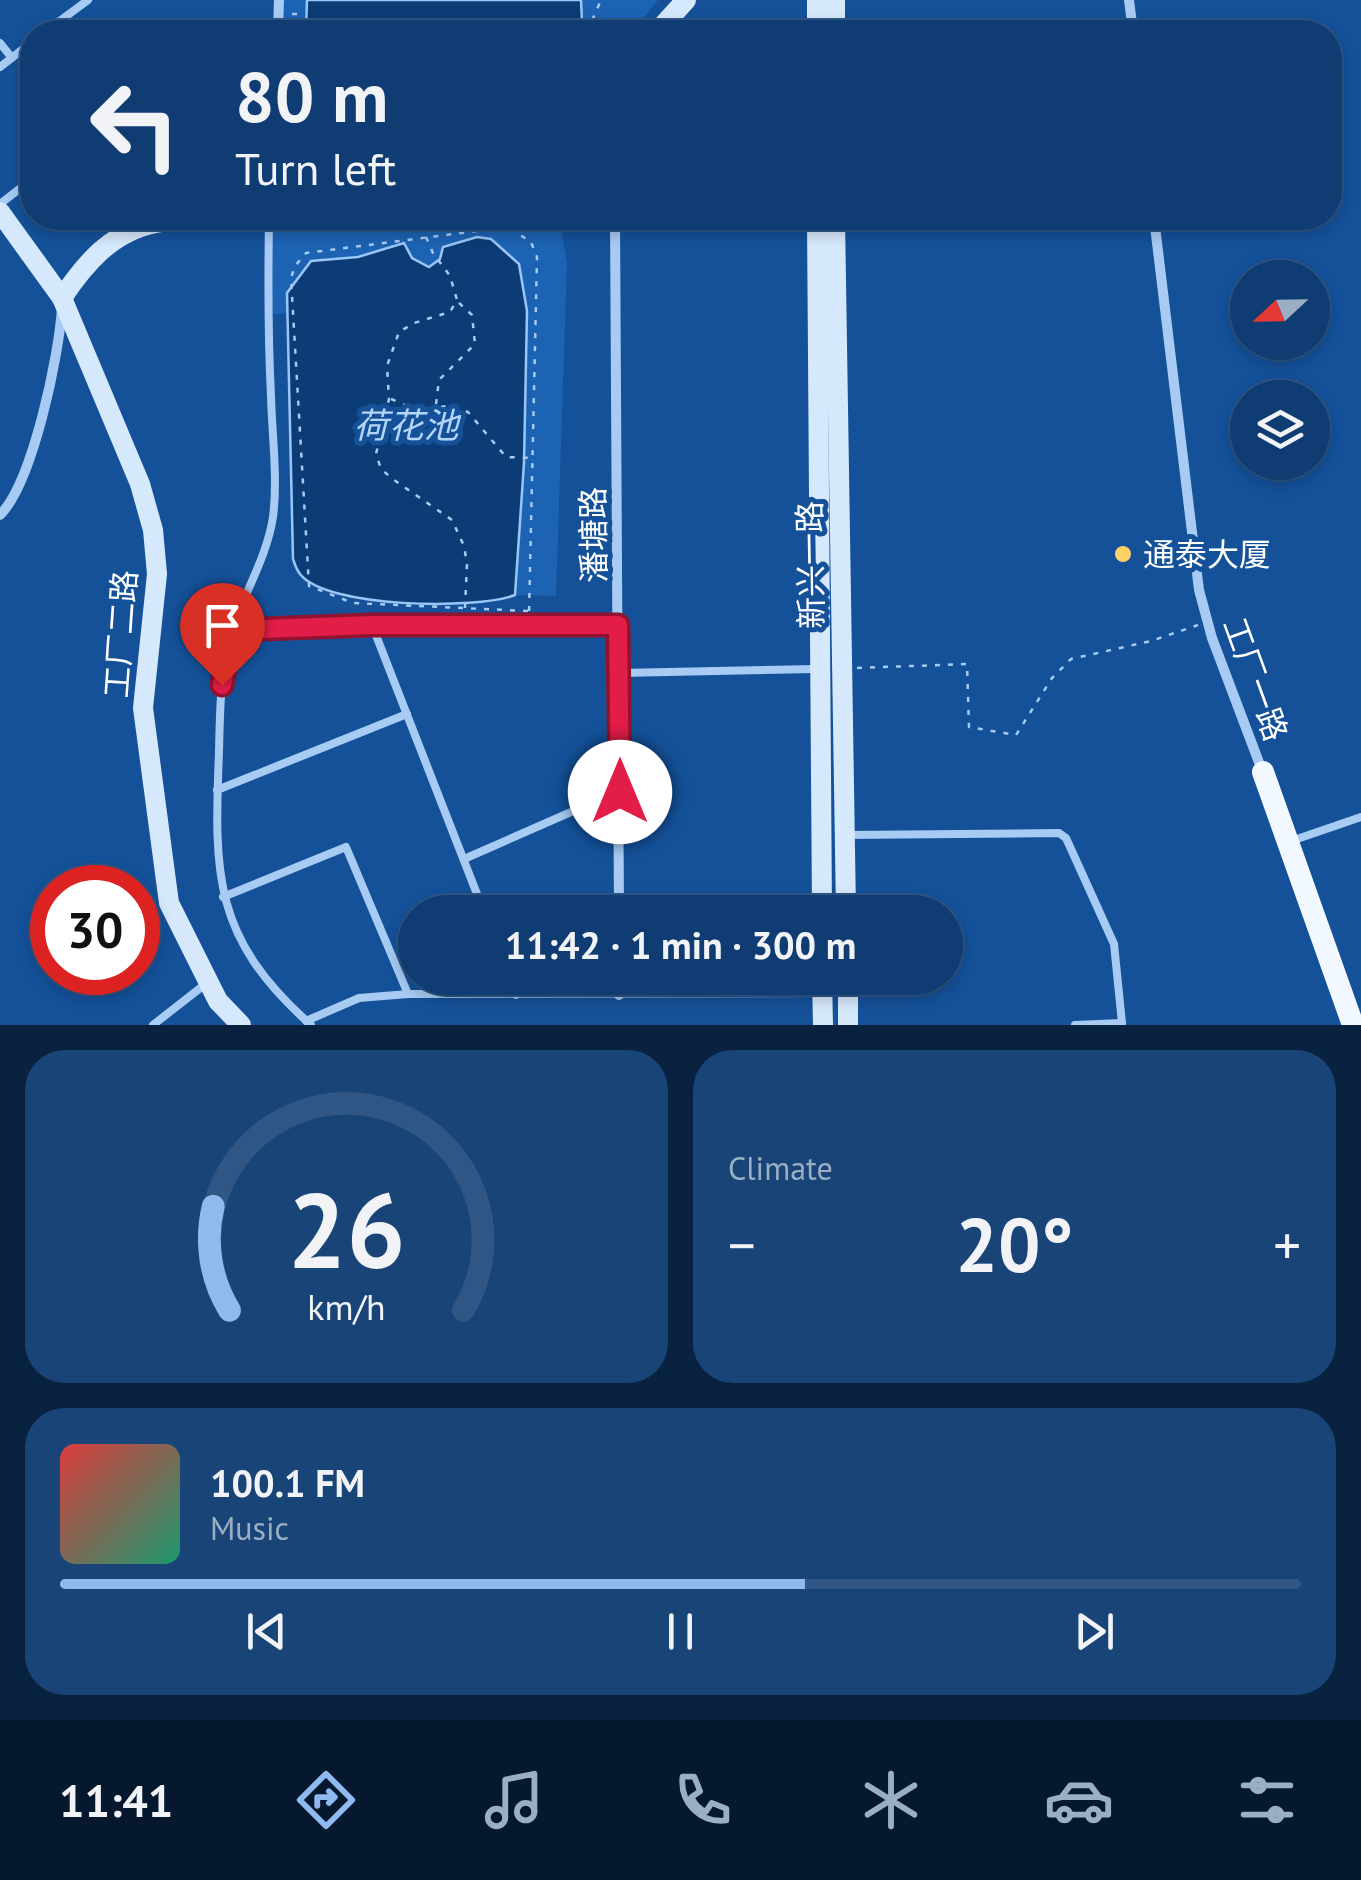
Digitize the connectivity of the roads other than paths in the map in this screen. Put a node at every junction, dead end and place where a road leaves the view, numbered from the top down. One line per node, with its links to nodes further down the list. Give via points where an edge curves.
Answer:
1 (88, 0): 3 (lane)
2 (686, 0): 4 (main road)
3 (61, 20)
4 (667, 20)
5 (0, 43): 7 (lane)
6 (20, 52): 7 (lane)
7 (12, 58): 8 (lane)
8 (0, 67)
9 (20, 188): 10 (lane)
10 (0, 204)
11 (0, 212): 18 (main road, 工厂二路)
12 (130, 230): 18 (main road, via 81,268)
13 (273, 230): 22 (lane, via 267,315 275,496 267,541)
14 (614, 230): 21 (street, 潘塘路)
15 (817, 230): 23 (main road, 新兴一路)
16 (836, 230): 23 (main road, 新兴一路)
17 (1155, 230): 26 (street, 工厂一路, via 1199,590)
18 (62, 298): 19 (street, via 50,391 26,466); 39 (main road, 工厂二路, via 153,530 157,574 143,708 169,903)
19 (0, 515)
20 (372, 625): 21 (lane); 22 (lane); 25 (lane)
21 (618, 625): 24 (street, 潘塘路)
22 (232, 630): 27 (lane)
23 (831, 669): 24 (lane); 30 (main road, 新兴一路); 35 (main road, 新兴一路)
24 (620, 673): 28 (street, 潘塘路)
25 (407, 714): 27 (lane); 32 (lane)
26 (1263, 772): 31 (street, 工厂一路); 50 (main road)
27 (217, 790): 37 (lane)
28 (620, 792): 32 (lane); 34 (street, 潘塘路)
29 (1361, 817): 31 (lane)
30 (844, 835): 36 (main road, 新兴一路); 49 (lane, via 1060,833 1114,944 1122,1023)
31 (1294, 840): 43 (street, 工厂一路)
32 (464, 860): 33 (lane)
33 (477, 895)
34 (620, 895)
35 (823, 895)
36 (846, 895)
37 (223, 897): 38 (lane, via 346,847); 44 (lane, via 257,970)
38 (398, 970)
39 (208, 982): 45 (lane); 46 (main road, 工厂二路)
40 (398, 995): 44 (lane, via 359,998)
41 (822, 995): 47 (main road)
42 (848, 995): 48 (main road)
43 (1361, 1022)
44 (308, 1023)
45 (153, 1025)
46 (241, 1025)
47 (823, 1025)
48 (848, 1025)
49 (1076, 1025)
50 (1353, 1025)

